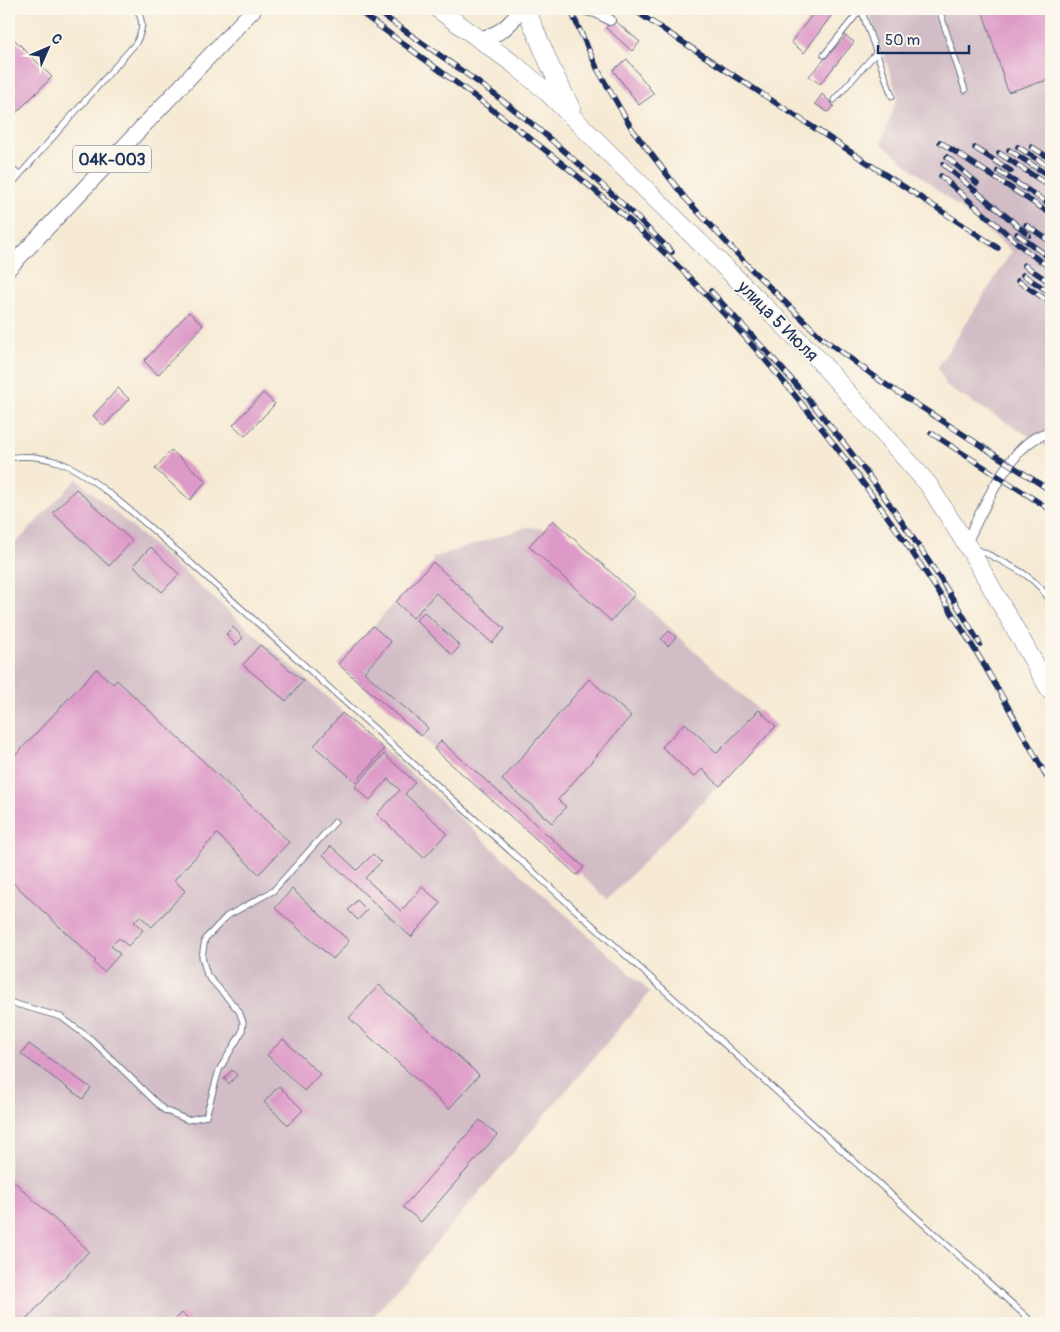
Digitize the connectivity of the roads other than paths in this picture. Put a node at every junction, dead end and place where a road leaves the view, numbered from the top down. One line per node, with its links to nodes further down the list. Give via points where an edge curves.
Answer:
1 (136, 9): 18 (lane, via 143,20 143,29 136,44)
2 (254, 9): 20 (main road, 04К-003)
3 (438, 9): 10 (highway, улица 5 Июля)
4 (519, 9): 10 (main road, via 504,28)
5 (526, 9): 16 (highway, via 555,77)
6 (581, 9): 9 (street, via 596,12)
7 (861, 9): 11 (lane); 12 (lane)
8 (939, 9): 13 (lane)
9 (610, 20)
10 (480, 40): 16 (highway, улица 5 Июля, via 530,77)
11 (877, 52): 14 (lane); 15 (lane)
12 (824, 55)
13 (965, 90)
14 (892, 96)
15 (834, 100)
16 (582, 126): 23 (highway, улица 5 Июля, via 816,357 928,484)
17 (9, 166): 18 (lane)
18 (19, 175): 19 (lane)
19 (9, 187)
20 (9, 268)
21 (1051, 433): 23 (street, via 1042,434 1017,452)
22 (9, 458): 28 (lane, via 22,456 60,462 91,480 181,554 1030,1320)
23 (966, 543): 24 (lane, via 1021,571 1047,594); 25 (highway, улица 5 Июля)
24 (1051, 604)
25 (1051, 692)
26 (335, 822): 27 (lane, via 273,891 227,916 205,939 202,957 207,975 239,1012 243,1022 242,1032 219,1070 206,1116 188,1120 164,1110 92,1040 60,1017)
27 (9, 1002)
28 (1027, 1323)

